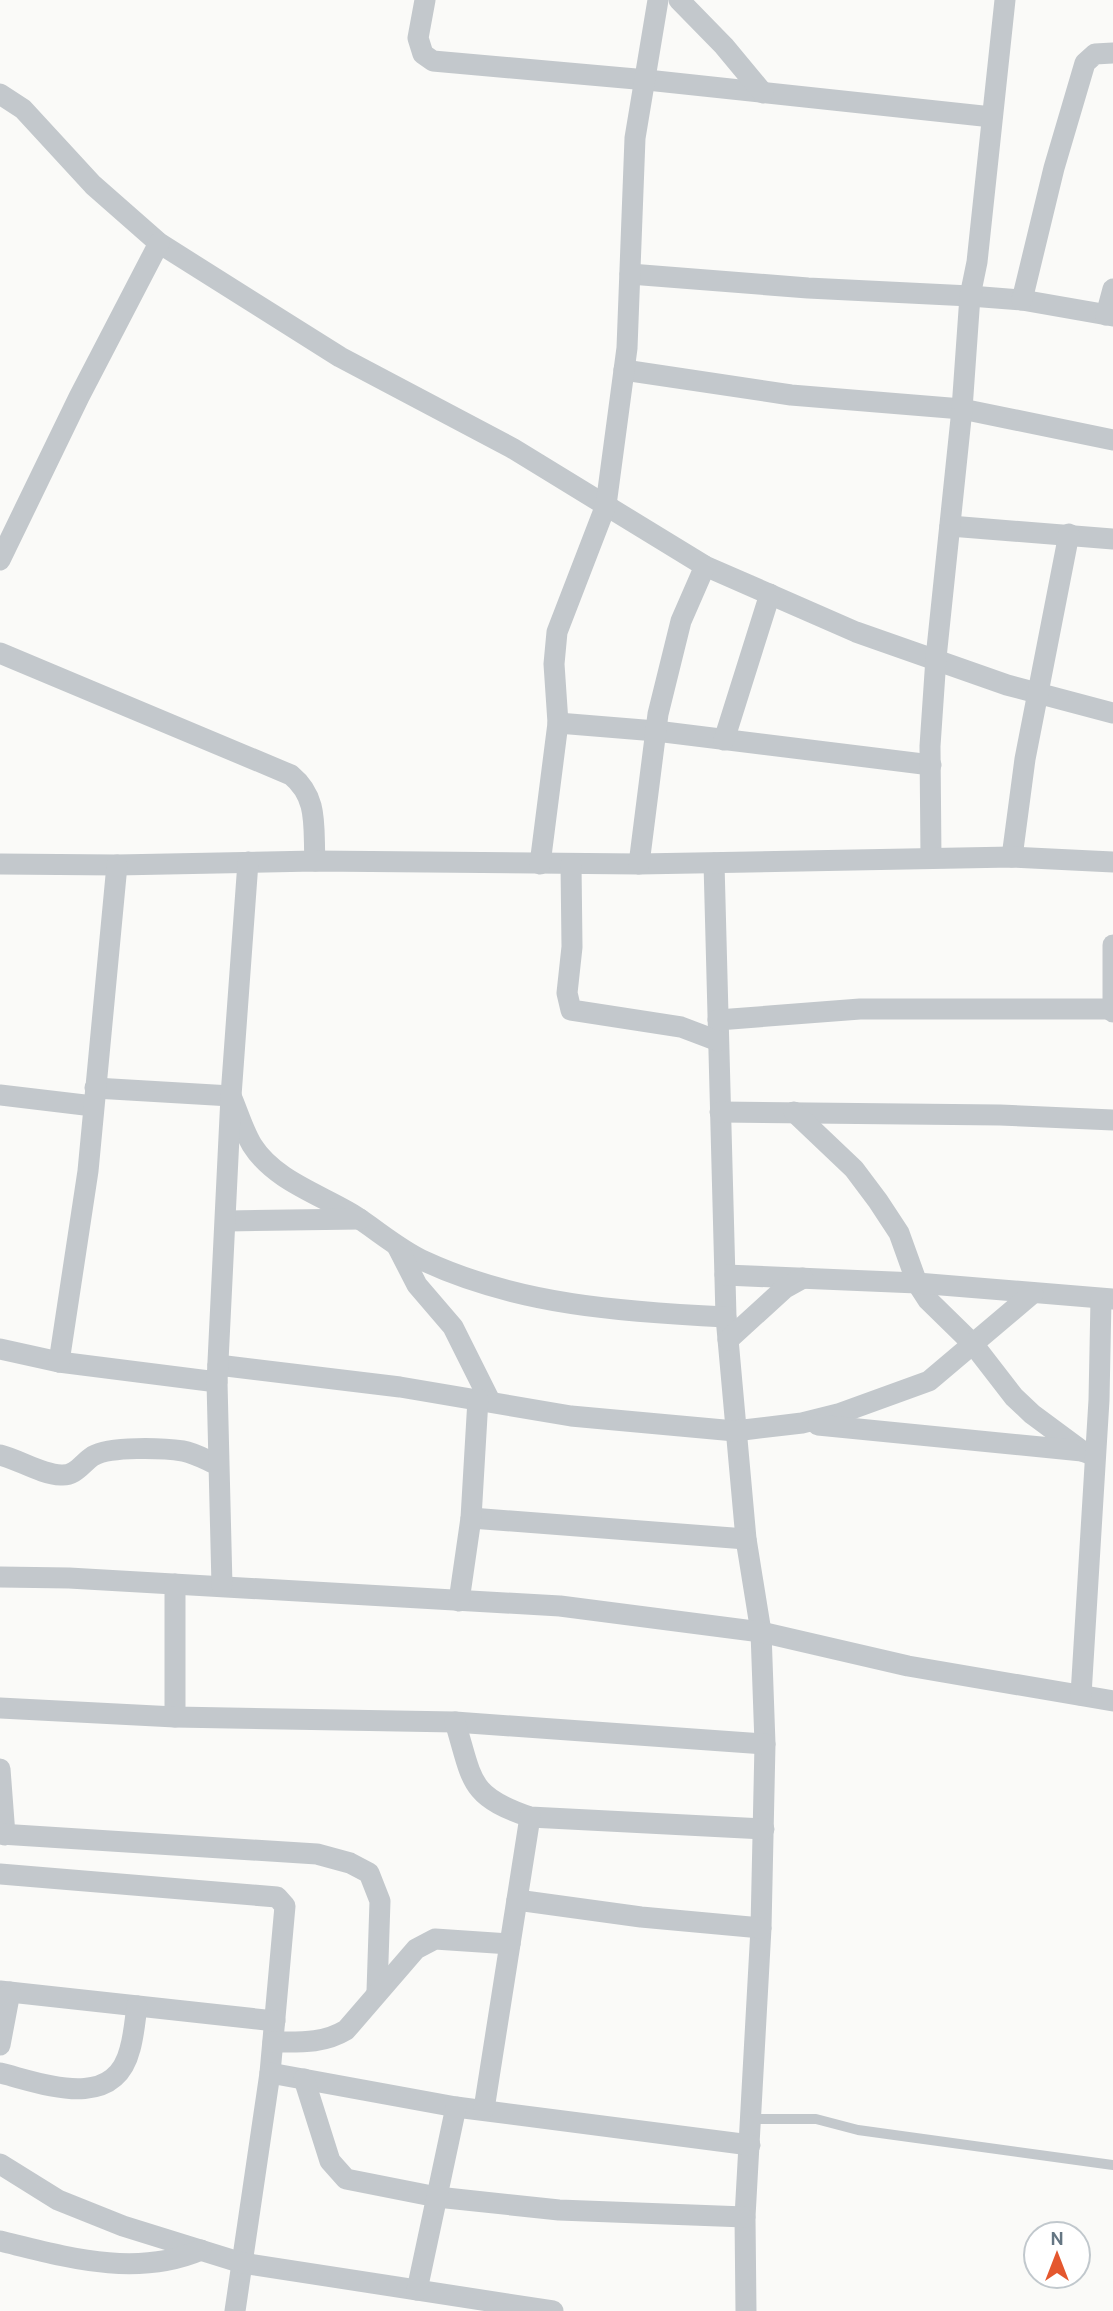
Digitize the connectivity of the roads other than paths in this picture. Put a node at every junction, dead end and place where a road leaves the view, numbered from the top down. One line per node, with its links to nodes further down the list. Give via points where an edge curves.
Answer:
1 (425, 0): 6 (street, via 418,38 422,54 433,61)
2 (658, 0): 6 (street)
3 (679, 0): 7 (street)
4 (1005, 0): 9 (street)
5 (1113, 53): 14 (street, via 1096,54 1085,63)
6 (647, 80): 7 (street); 11 (street, via 635,138)
7 (763, 93): 9 (street)
8 (0, 94): 10 (street, via 23,109 93,185)
9 (992, 117): 13 (street)
10 (159, 243): 19 (street, via 340,357 512,448); 23 (street)
11 (629, 274): 13 (street); 16 (street)
12 (1113, 289): 15 (street)
13 (970, 296): 14 (street); 17 (street)
14 (1021, 300): 15 (street)
15 (1109, 316)
16 (624, 370): 17 (street, via 792,395); 19 (street)
17 (962, 409): 18 (street); 20 (street)
18 (1113, 440)
19 (606, 505): 24 (street); 30 (street, via 557,632)
20 (950, 527): 21 (street); 27 (street)
21 (1069, 534): 22 (street); 28 (street)
22 (1113, 539)
23 (0, 560)
24 (705, 566): 25 (street); 31 (street, via 681,621)
25 (769, 594): 27 (street, via 856,632); 32 (street)
26 (0, 653): 37 (street, via 291,775 306,787 311,802)
27 (936, 658): 28 (street); 33 (street)
28 (1039, 694): 29 (street); 35 (street)
29 (1113, 713)
30 (558, 723): 31 (street); 42 (street)
31 (656, 731): 32 (street); 44 (street)
32 (724, 740): 33 (street)
33 (931, 765): 36 (street)
34 (0, 854): 41 (street)
35 (1012, 857): 36 (street); 38 (street)
36 (932, 858): 40 (street)
37 (315, 861): 39 (street); 42 (street)
38 (1113, 862)
39 (248, 863): 45 (street); 50 (street)
40 (714, 863): 44 (street); 48 (street)
41 (10, 864): 45 (street)
42 (540, 864): 43 (street)
43 (571, 864): 44 (street); 48 (street, via 571,1010)
44 (639, 864)
45 (117, 865): 51 (street)
46 (1113, 945): 47 (street)
47 (1113, 1011): 48 (street, via 860,1009)
48 (718, 1030): 52 (street)
49 (0, 1095): 51 (street)
50 (231, 1096): 51 (street); 55 (street, via 253,1146 269,1164 307,1192); 56 (street)
51 (94, 1097): 67 (street, via 88,1171)
52 (720, 1112): 53 (street); 58 (street)
53 (794, 1112): 54 (street); 60 (street, via 854,1169 878,1201 900,1233)
54 (1113, 1120)
55 (360, 1219): 56 (street); 57 (street)
56 (227, 1222): 68 (street)
57 (396, 1244): 63 (street, via 422,1260 509,1291 632,1313); 69 (street, via 417,1285 453,1327)
58 (725, 1275): 59 (street); 63 (street)
59 (803, 1278): 60 (street); 64 (street, via 785,1288)
60 (917, 1283): 61 (street); 65 (street)
61 (1033, 1293): 62 (street); 65 (street)
62 (1107, 1299): 72 (street)
63 (726, 1317): 64 (street)
64 (728, 1340): 71 (street)
65 (973, 1344): 70 (street, via 929,1381); 72 (street, via 1014,1397)
66 (0, 1349): 67 (street)
67 (59, 1362): 68 (street)
68 (217, 1373): 69 (street); 74 (street)
69 (484, 1400): 71 (street, via 571,1416); 75 (street)
70 (802, 1423): 71 (street); 72 (street)
71 (736, 1431): 76 (street)
72 (1089, 1454): 82 (street)
73 (0, 1455): 74 (street, via 64,1476 109,1450 185,1451)
74 (218, 1465): 79 (street)
75 (471, 1518): 76 (street); 80 (street)
76 (746, 1539): 81 (street)
77 (0, 1577): 78 (street)
78 (175, 1584): 79 (street); 85 (street)
79 (222, 1587): 80 (street)
80 (459, 1601): 81 (street, via 560,1606)
81 (761, 1632): 82 (street, via 908,1666); 87 (street)
82 (1081, 1695): 83 (street)
83 (1113, 1702)
84 (0, 1708): 85 (street)
85 (175, 1717): 86 (street)
86 (455, 1722): 87 (street); 89 (street, via 472,1778 484,1797)
87 (765, 1744): 90 (street)
88 (0, 1769): 91 (street)
89 (530, 1817): 90 (street); 93 (street)
90 (764, 1829): 94 (street)
91 (2, 1835): 97 (street, via 317,1854 350,1863 369,1873 380,1901)
92 (0, 1874): 99 (street, via 277,1897 285,1906 286,1924)
93 (517, 1899): 94 (street); 95 (street)
94 (761, 1928): 107 (street)
95 (510, 1944): 97 (street, via 435,1939 416,1949); 106 (street)
96 (5, 1991): 98 (street); 101 (street)
97 (377, 1991): 100 (street, via 334,2038)
98 (137, 2006): 99 (street); 102 (street, via 130,2050 107,2084 89,2090 66,2089)
99 (275, 2021): 100 (street)
100 (273, 2042): 103 (street)
101 (0, 2045)
102 (0, 2073)
103 (270, 2073): 104 (street); 115 (street)
104 (304, 2079): 105 (street); 111 (street, via 330,2161 346,2179)
105 (456, 2107): 106 (street); 111 (street)
106 (484, 2109): 108 (street)
107 (751, 2119): 108 (street); 110 (lane, via 816,2119 858,2130)
108 (750, 2145): 112 (street)
109 (0, 2164): 114 (street, via 58,2200)
110 (1113, 2165)
111 (437, 2197): 112 (street, via 559,2210); 116 (street)
112 (745, 2217): 120 (street)
113 (0, 2241): 114 (street, via 101,2263 141,2265 176,2260)
114 (201, 2250): 115 (street)
115 (242, 2263): 116 (street); 117 (street)
116 (417, 2290): 118 (street)
117 (235, 2311)
118 (545, 2311): 119 (street)
119 (553, 2311)
120 (746, 2311)

